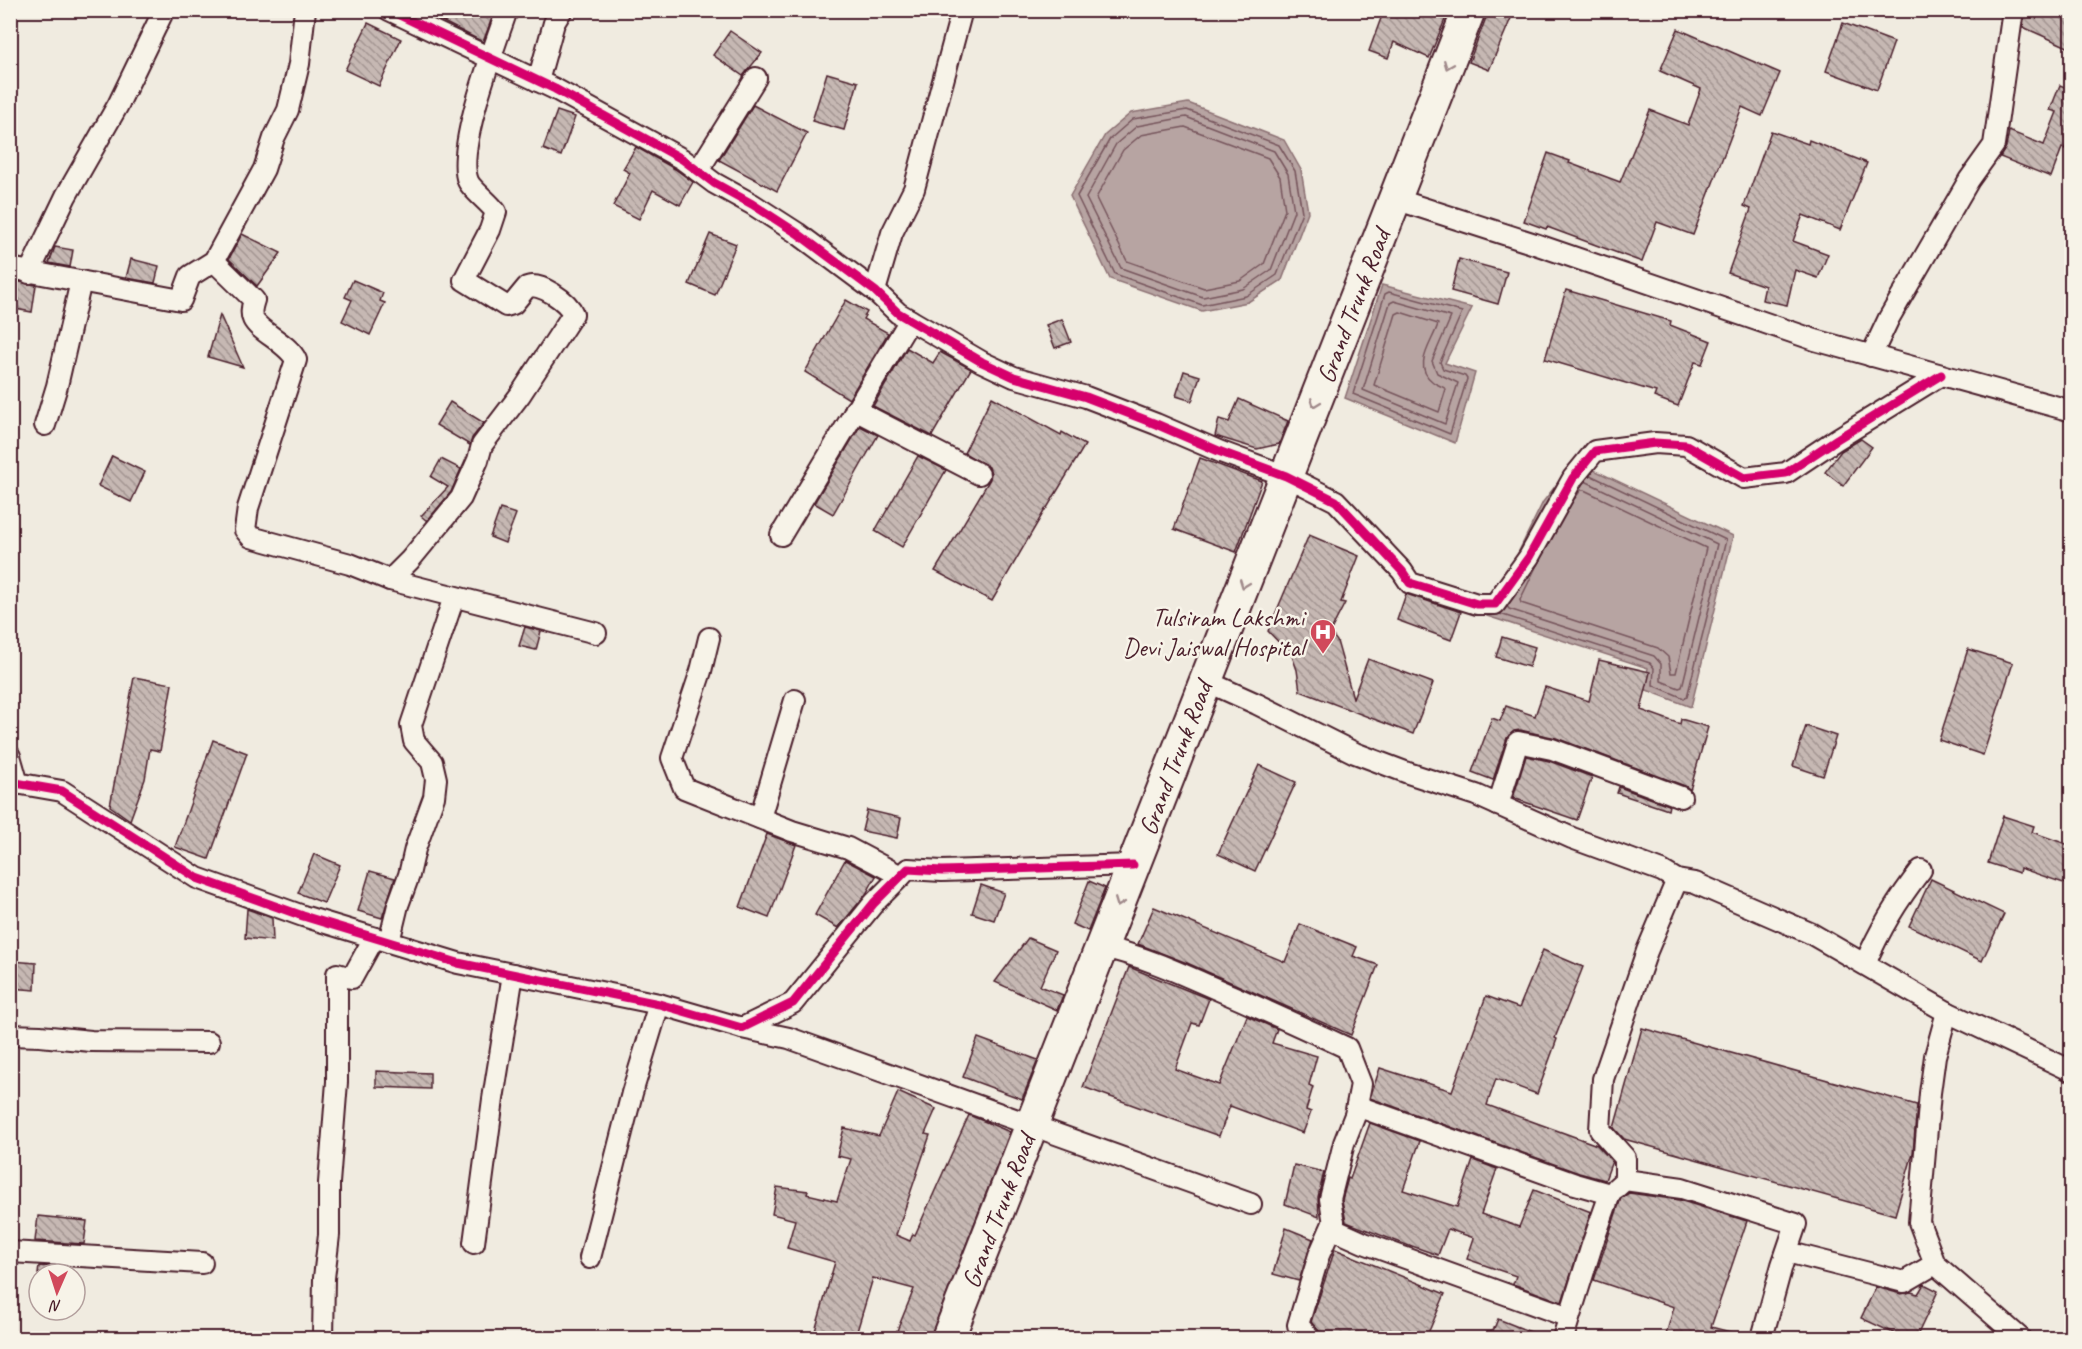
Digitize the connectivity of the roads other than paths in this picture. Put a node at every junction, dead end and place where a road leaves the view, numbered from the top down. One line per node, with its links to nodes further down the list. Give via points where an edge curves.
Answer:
1 (164, 10): 15 (street, via 118,105)
2 (305, 10): 14 (street, via 288,110 264,169)
3 (389, 10): 9 (street)
4 (507, 10): 9 (street)
5 (562, 10): 11 (street, via 554,23)
6 (962, 10): 17 (street, via 914,189 892,233)
7 (1469, 10): 13 (main road, Grand Trunk Road, one-way to 13)
8 (2013, 10): 19 (street, via 1994,145 1969,180)
9 (491, 58): 11 (street); 27 (street, via 465,151 468,182 496,212 464,280 506,306 513,304 527,287 535,286 564,301 573,314 482,445 461,498)
10 (756, 78): 12 (street)
11 (538, 81): 12 (street)
12 (698, 171): 17 (street, via 796,233)
13 (1395, 199): 19 (street); 25 (main road, Grand Trunk Road, one-way to 25)
14 (214, 261): 16 (street, via 190,276 181,300); 27 (street, via 254,300 254,321 292,352 296,360 248,507 245,531 251,537 350,564)
15 (20, 271): 16 (street)
16 (81, 281): 23 (street)
17 (874, 291): 18 (street)
18 (910, 320): 21 (street); 25 (street, via 1014,377 1086,397)
19 (1871, 356): 20 (street)
20 (1941, 375): 22 (street); 25 (street, via 1786,473 1744,478 1686,445 1655,443 1594,452 1573,478 1529,557 1495,603 1477,604 1410,583 1336,501)
21 (855, 410): 24 (street); 26 (street)
22 (2072, 411)
23 (45, 425)
24 (979, 474)
25 (1286, 476): 31 (main road, Grand Trunk Road, one-way to 31)
26 (781, 535)
27 (390, 580): 28 (street)
28 (454, 597): 29 (street); 42 (street, via 411,725 414,741 432,762 436,779 434,797 409,875)
29 (596, 633)
30 (709, 638): 37 (street, via 672,758 684,788)
31 (1206, 681): 36 (street, via 1355,753); 38 (main road, Grand Trunk Road)
32 (795, 700): 37 (street)
33 (10, 756): 34 (street)
34 (14, 783): 42 (street, via 62,791 197,878)
35 (1681, 797): 36 (street, via 1552,749 1518,742)
36 (1498, 805): 41 (street)
37 (760, 818): 40 (street, via 848,848)
38 (1133, 866): 40 (street, via 908,869); 43 (main road, Grand Trunk Road, one-way to 43)
39 (1921, 870): 44 (street, via 1904,892)
40 (901, 876): 48 (street, via 874,903 793,1003)
41 (1677, 880): 44 (street, via 1810,933); 54 (street, via 1647,951 1604,1079 1600,1130 1626,1158)
42 (382, 940): 45 (street, via 458,963); 65 (street, via 351,978 337,974 337,1082)
43 (1102, 947): 52 (street, via 1166,966 1347,1048 1361,1084); 53 (main road, Grand Trunk Road)
44 (1865, 963): 47 (street)
45 (513, 974): 46 (street); 58 (street)
46 (659, 1004): 48 (street); 61 (street)
47 (1947, 1012): 51 (street); 63 (street, via 1929,1093 1919,1222)
48 (742, 1028): 53 (street, via 789,1038)
49 (10, 1035): 50 (street, via 91,1041)
50 (209, 1042)
51 (2072, 1071)
52 (1357, 1106): 55 (street); 57 (street, via 1330,1199)
53 (1031, 1126): 56 (street); 66 (main road, Grand Trunk Road)
54 (1625, 1180): 55 (street); 60 (street, via 1682,1188 1796,1224)
55 (1610, 1194): 64 (street)
56 (1251, 1204)
57 (1334, 1221): 64 (street, via 1335,1230 1364,1243); 67 (street, via 1319,1255 1298,1326)
58 (474, 1243)
59 (10, 1252): 62 (street)
60 (1787, 1252): 63 (street, via 1904,1282); 69 (street)
61 (590, 1258)
62 (202, 1263)
63 (1935, 1264): 70 (street)
64 (1569, 1317): 68 (street)
65 (323, 1338)
66 (948, 1338)
67 (1310, 1338)
68 (1563, 1338)
69 (1762, 1338)
70 (2020, 1338)

